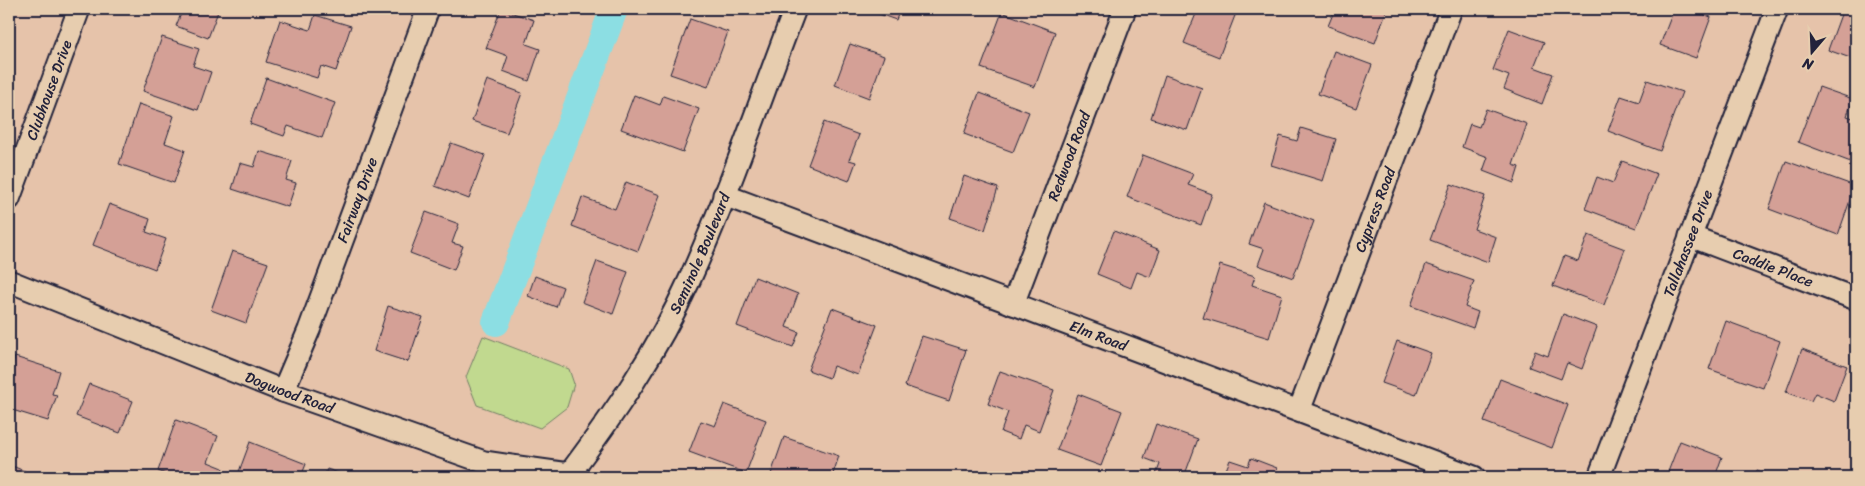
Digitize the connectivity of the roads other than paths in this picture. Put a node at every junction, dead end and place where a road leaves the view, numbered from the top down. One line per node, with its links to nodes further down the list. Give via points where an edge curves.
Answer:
1 (79, 9): 8 (street, Clubhouse Drive)
2 (428, 9): 13 (street, Fairway Drive)
3 (795, 9): 7 (street, Seminole Boulevard)
4 (1126, 9): 12 (street, Redwood Road)
5 (1451, 9): 14 (street, Cypress Road)
6 (1777, 9): 9 (street, Tallahassee Drive)
7 (724, 195): 12 (street, Elm Road); 15 (street, Seminole Boulevard, via 689,282 651,354)
8 (9, 199)
9 (1690, 236): 11 (street, Caddie Place); 17 (street, Tallahassee Drive)
10 (9, 281): 13 (street, Dogwood Road)
11 (1856, 300)
12 (1013, 304): 14 (street, Elm Road)
13 (284, 391): 15 (street, Dogwood Road, via 484,462)
14 (1299, 412): 16 (street, Elm Road)
15 (572, 476)
16 (1474, 477)
17 (1599, 477)

